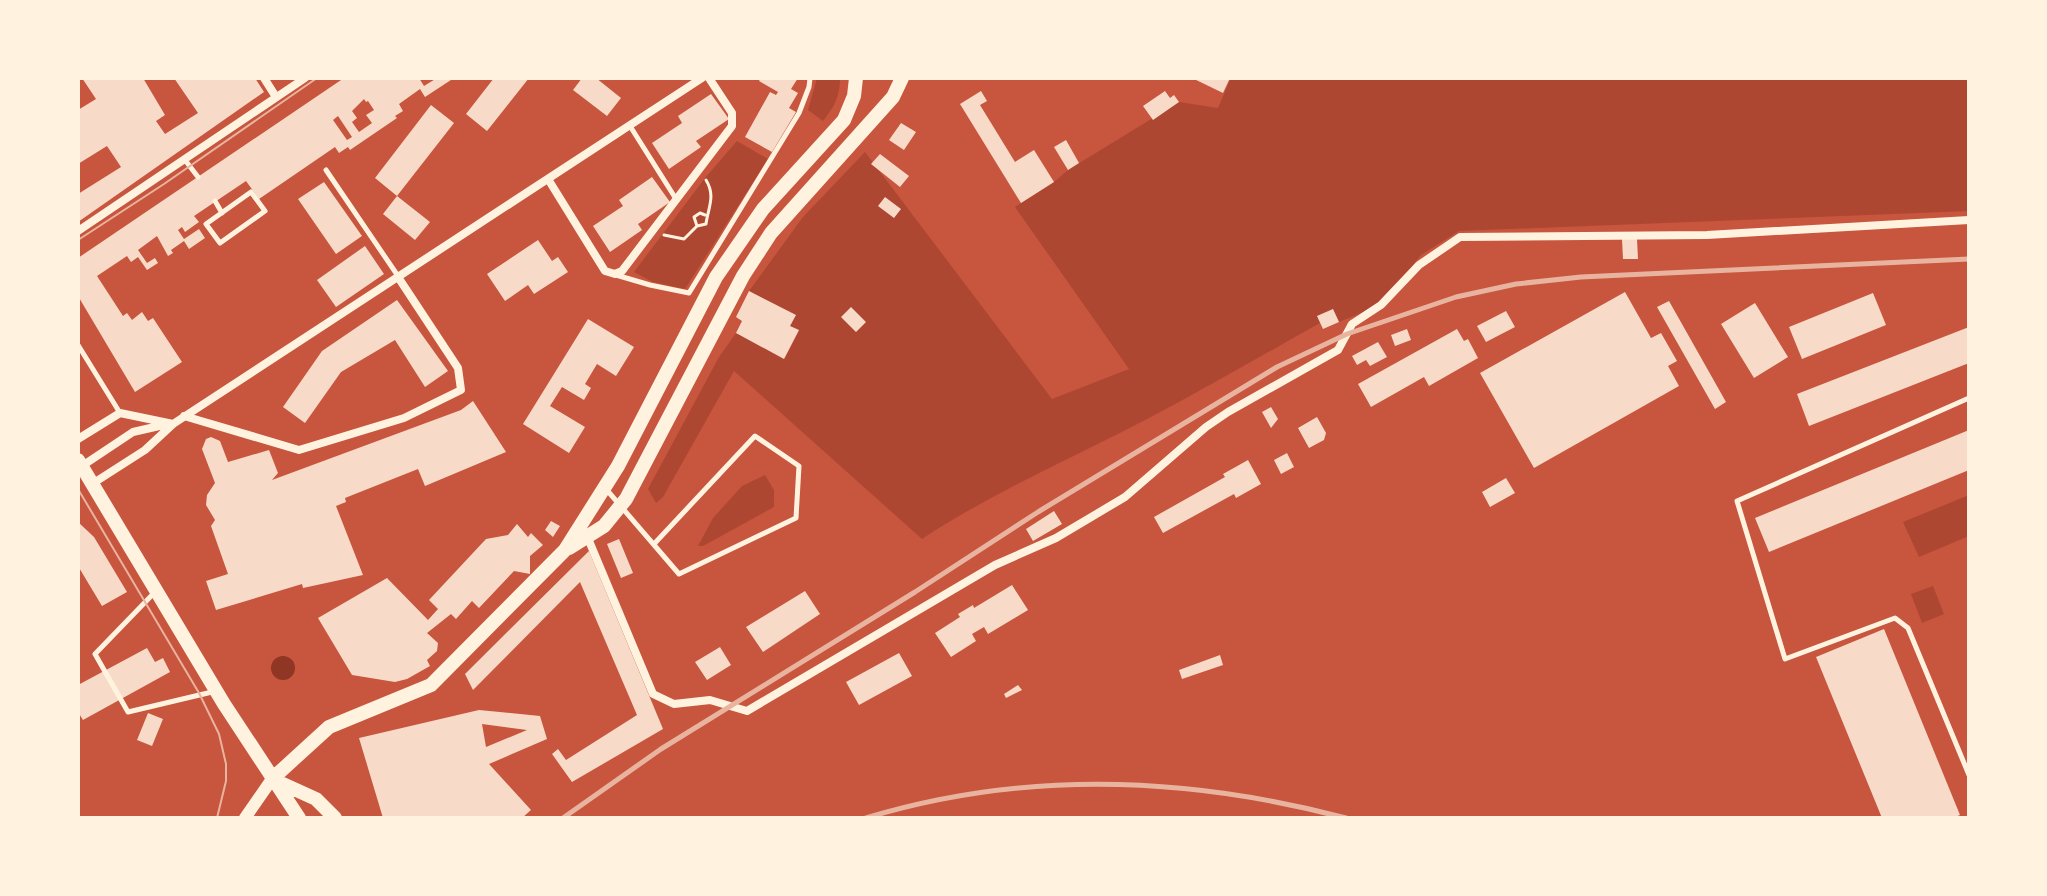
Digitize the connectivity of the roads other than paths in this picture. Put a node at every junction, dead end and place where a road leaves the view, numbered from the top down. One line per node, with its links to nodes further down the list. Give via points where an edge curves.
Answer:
1 (264, 78): 8 (street)
2 (305, 78): 8 (street)
3 (702, 78): 9 (street)
4 (709, 78): 14 (street, via 732,113 732,126)
5 (810, 78): 19 (lane, via 799,113 689,293)
6 (856, 78): 29 (main road, via 844,120 763,209 716,277)
7 (902, 78): 30 (main road, via 893,97 771,233)
8 (276, 97): 10 (street)
9 (630, 126): 13 (street); 14 (lane)
10 (185, 160): 12 (lane); 18 (street)
11 (326, 170): 20 (lane)
12 (198, 177)
13 (548, 179): 19 (street, via 605,271); 20 (street)
14 (676, 199): 19 (street)
15 (215, 201): 16 (lane)
16 (222, 213): 16 (lane, via 206,224 220,243 265,211 251,192)
17 (1969, 220): 31 (street, via 1707,235 1460,237 1352,324 1338,350 1206,427 1125,497 1056,538 995,565 753,709 740,711 710,700 666,702 648,689)
18 (78, 231)
19 (615, 274)
20 (398, 277): 24 (street); 24 (street, via 458,368 461,390 404,418 299,450)
21 (78, 345): 23 (lane)
22 (1969, 398): 36 (lane, via 1737,501 1785,659 1895,618 1908,628)
23 (120, 413): 25 (street); 26 (street)
24 (184, 416): 25 (street)
25 (173, 424): 27 (street, via 133,432); 28 (street, via 145,450)
26 (78, 439)
27 (80, 463): 28 (main road)
28 (92, 484): 34 (main road)
29 (605, 488): 30 (lane); 33 (main road)
30 (621, 505): 31 (main road, via 604,526); 32 (lane)
31 (587, 536): 33 (main road)
32 (654, 544): 32 (lane, via 679,574 796,518 799,466 755,436)
33 (565, 550): 37 (main road, via 431,685 329,727)
34 (158, 590): 35 (main road); 35 (lane, via 95,654 128,712)
35 (216, 691): 37 (main road)
36 (1969, 775)
37 (272, 779): 38 (street); 39 (main road); 40 (main road, via 316,799)
38 (245, 818)
39 (299, 818)
40 (335, 818)

